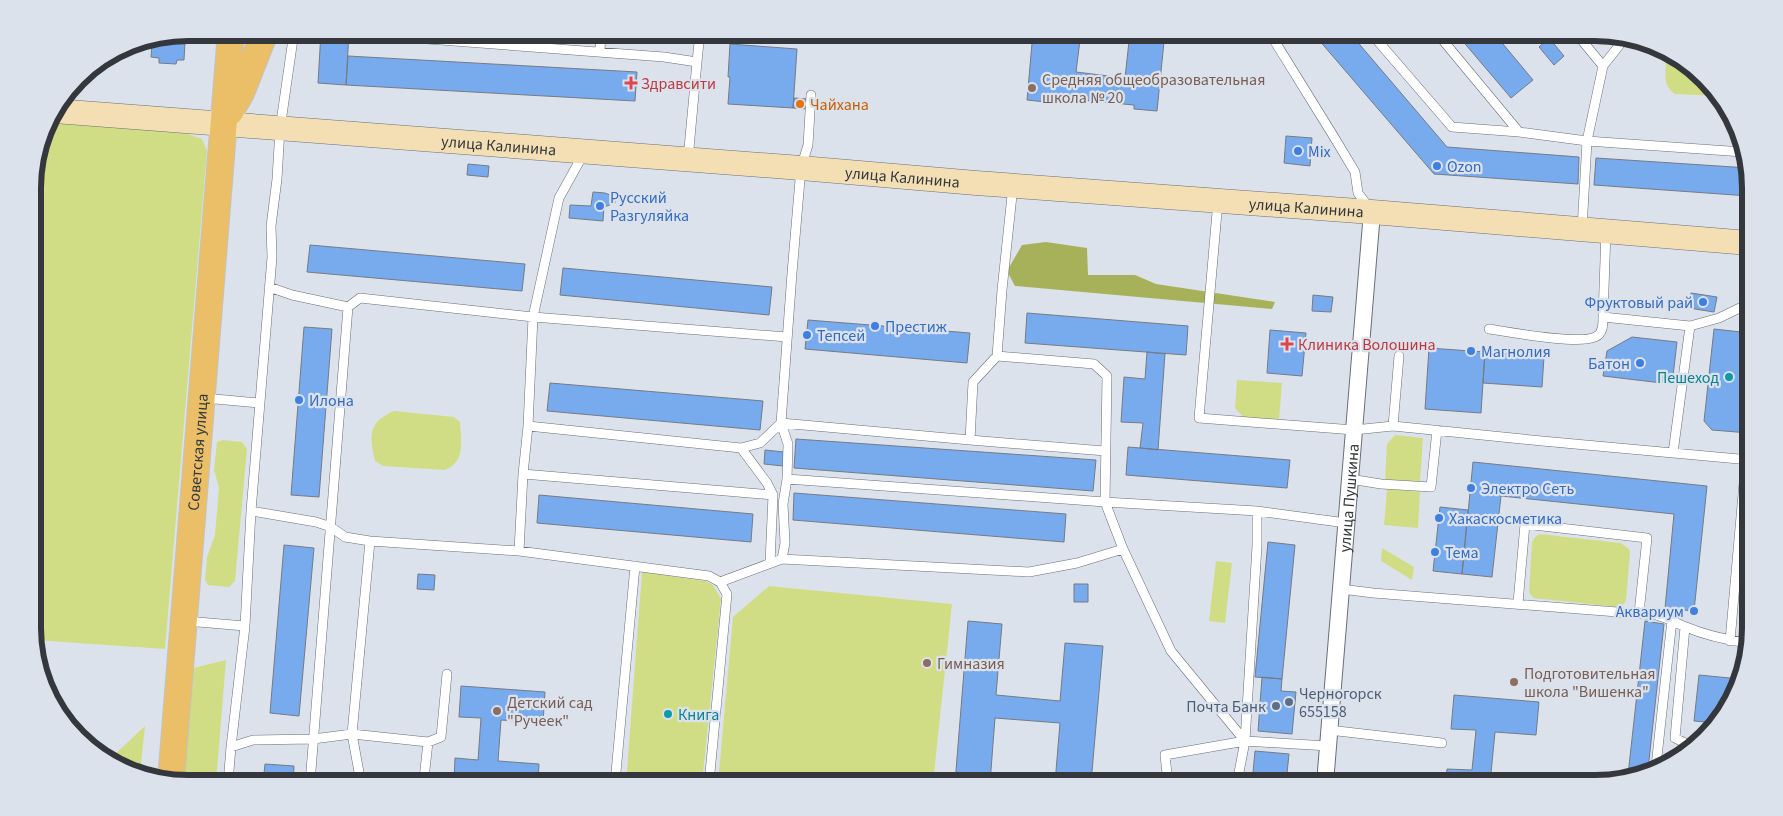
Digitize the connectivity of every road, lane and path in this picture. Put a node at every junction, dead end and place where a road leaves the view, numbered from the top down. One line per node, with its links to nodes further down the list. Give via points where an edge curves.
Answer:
1 (1275, 41): 27 (lane, via 1355,172 1358,193)
2 (1378, 41): 19 (lane, via 1452,127)
3 (1444, 41): 19 (lane)
4 (1582, 41): 14 (lane)
5 (230, 42): 17 (main road, Советская улица)
6 (261, 42): 17 (main road, Советская улица)
7 (293, 42): 18 (lane)
8 (464, 42): 12 (lane)
9 (601, 42): 12 (lane)
10 (699, 42): 13 (lane)
11 (1621, 44): 14 (lane)
12 (600, 52): 13 (lane)
13 (697, 62): 23 (lane)
14 (1603, 66): 20 (lane)
15 (811, 95): 24 (lane, via 808,145)
16 (63, 112): 17 (main road, улица Калинина)
17 (224, 124): 18 (main road, улица Калинина); 41 (main road, Советская улица)
18 (280, 129): 21 (main road, улица Калинина); 31 (lane)
19 (1519, 132): 20 (lane)
20 (1587, 141): 22 (lane); 28 (lane)
21 (586, 151): 23 (main road, улица Калинина); 34 (lane, via 559,198)
22 (1737, 152)
23 (688, 159): 24 (main road, улица Калинина)
24 (801, 168): 25 (main road, улица Калинина); 38 (lane)
25 (1013, 186): 26 (main road, улица Калинина); 39 (lane)
26 (1218, 200): 27 (main road, улица Калинина); 46 (lane, via 1199,418)
27 (1372, 212): 28 (main road, улица Калинина); 46 (street, улица Пушкина)
28 (1582, 229): 29 (main road, улица Калинина)
29 (1606, 231): 30 (main road, улица Калинина); 35 (lane)
30 (1742, 242)
31 (269, 287): 33 (lane); 42 (lane)
32 (1742, 307): 36 (lane, via 1719,318)
33 (348, 308): 34 (lane, via 360,298); 62 (lane)
34 (533, 317): 38 (lane); 44 (lane)
35 (1604, 317): 36 (lane); 37 (lane, via 1602,330 1596,337 1580,340)
36 (1690, 326): 51 (lane)
37 (1489, 329)
38 (787, 337): 43 (lane)
39 (997, 356): 48 (lane, via 973,382); 50 (lane, via 1094,364 1107,376)
40 (1399, 356): 45 (lane)
41 (202, 398): 42 (lane); 74 (main road, Советская улица)
42 (259, 403): 58 (lane)
43 (781, 423): 48 (lane); 49 (lane, via 760,443); 54 (lane, via 788,444)
44 (528, 426): 49 (lane); 53 (lane)
45 (1393, 426): 46 (lane); 47 (lane)
46 (1354, 430): 55 (street, улица Пушкина)
47 (1437, 430): 51 (lane); 55 (lane, via 1431,487)
48 (970, 440): 50 (lane)
49 (740, 448): 56 (lane)
50 (1105, 451): 57 (lane)
51 (1673, 453): 52 (lane)
52 (1742, 459)
53 (523, 474): 56 (lane); 65 (lane)
54 (787, 479): 57 (lane); 66 (lane)
55 (1350, 479): 61 (street, улица Пушкина)
56 (773, 495): 67 (lane)
57 (1105, 502): 59 (lane); 64 (lane)
58 (251, 511): 62 (lane); 75 (lane)
59 (1257, 511): 61 (lane); 83 (lane)
60 (1742, 520): 77 (lane)
61 (1346, 523): 70 (street, улица Пушкина)
62 (330, 527): 63 (lane, via 345,537); 82 (lane)
63 (370, 542): 65 (lane); 80 (lane)
64 (1123, 549): 66 (lane, via 1077,563 1029,572); 83 (lane, via 1171,651)
65 (519, 551): 68 (lane)
66 (782, 559): 67 (lane)
67 (770, 563): 69 (lane)
68 (635, 566): 69 (lane, via 709,576); 97 (lane)
69 (720, 582): 98 (lane, via 726,594)
70 (1341, 589): 71 (lane); 81 (street, улица Пушкина)
71 (1518, 603): 72 (lane); 72 (lane, via 1525,524 1647,538)
72 (1639, 612): 73 (lane)
73 (1672, 620): 76 (lane); 88 (lane)
74 (184, 621): 75 (lane); 89 (main road, Советская улица)
75 (245, 626): 87 (lane)
76 (1686, 627): 77 (lane); 86 (lane, via 1675,738)
77 (1730, 641): 78 (lane)
78 (1741, 642)
79 (447, 674): 84 (lane, via 441,736)
80 (352, 734): 82 (lane); 84 (lane); 95 (lane)
81 (1329, 738): 83 (lane); 85 (lane); 92 (street, улица Пушкина)
82 (313, 739): 87 (lane, via 253,740); 94 (lane)
83 (1245, 741): 90 (lane, via 1165,755); 91 (lane)
84 (428, 742): 96 (lane)
85 (1442, 743)
86 (1685, 743)
87 (231, 747): 93 (lane)
88 (1657, 761)
89 (172, 773)
90 (1167, 774)
91 (1239, 774)
92 (1327, 774)
93 (229, 775)
94 (311, 775)
95 (359, 775)
96 (424, 775)
97 (616, 775)
98 (710, 775)

